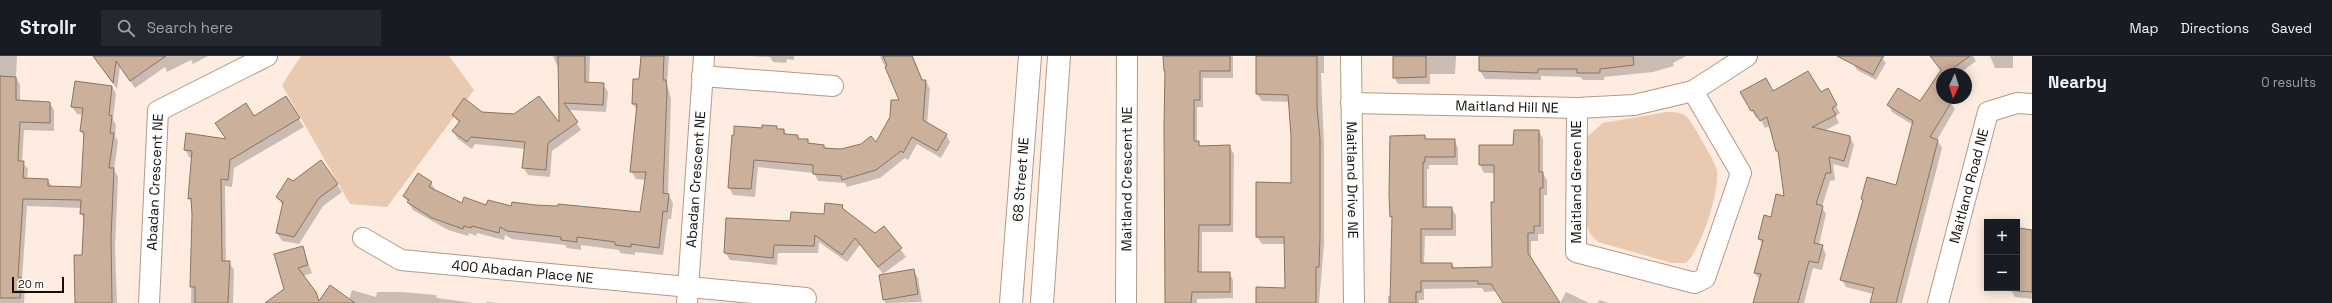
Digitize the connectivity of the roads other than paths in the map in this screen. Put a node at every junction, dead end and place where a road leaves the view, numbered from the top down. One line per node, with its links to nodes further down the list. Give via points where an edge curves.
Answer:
1 (267, 56): 17 (street, Abadan Crescent NE, via 158,111)
2 (704, 56): 8 (street, Abadan Crescent NE)
3 (1030, 56): 18 (main road, 68 Street NE)
4 (1059, 56): 19 (main road)
5 (1127, 56): 20 (street, Maitland Crescent NE)
6 (1351, 56): 11 (street, Maitland Drive NE)
7 (1747, 56): 10 (street, Maitland Hill NE)
8 (702, 76): 9 (street); 15 (street, Abadan Crescent NE)
9 (833, 86)
10 (1693, 91): 13 (street, Maitland Hill NE, via 1634,105); 13 (street, Maitland Green NE, via 1741,174 1705,278 1695,283 1576,252)
11 (1351, 103): 13 (street, Maitland Hill NE); 21 (street, Maitland Drive NE)
12 (2032, 104): 22 (street, Maitland Road NE, via 2017,102 1988,112)
13 (1577, 108)
14 (363, 238): 15 (street, 400 Abadan Place NE, via 401,260)
15 (688, 294): 16 (street, 400 Abadan Place NE)
16 (806, 298)
17 (149, 303)
18 (1011, 303)
19 (1042, 303)
20 (1126, 303)
21 (1354, 303)
22 (1938, 303)

